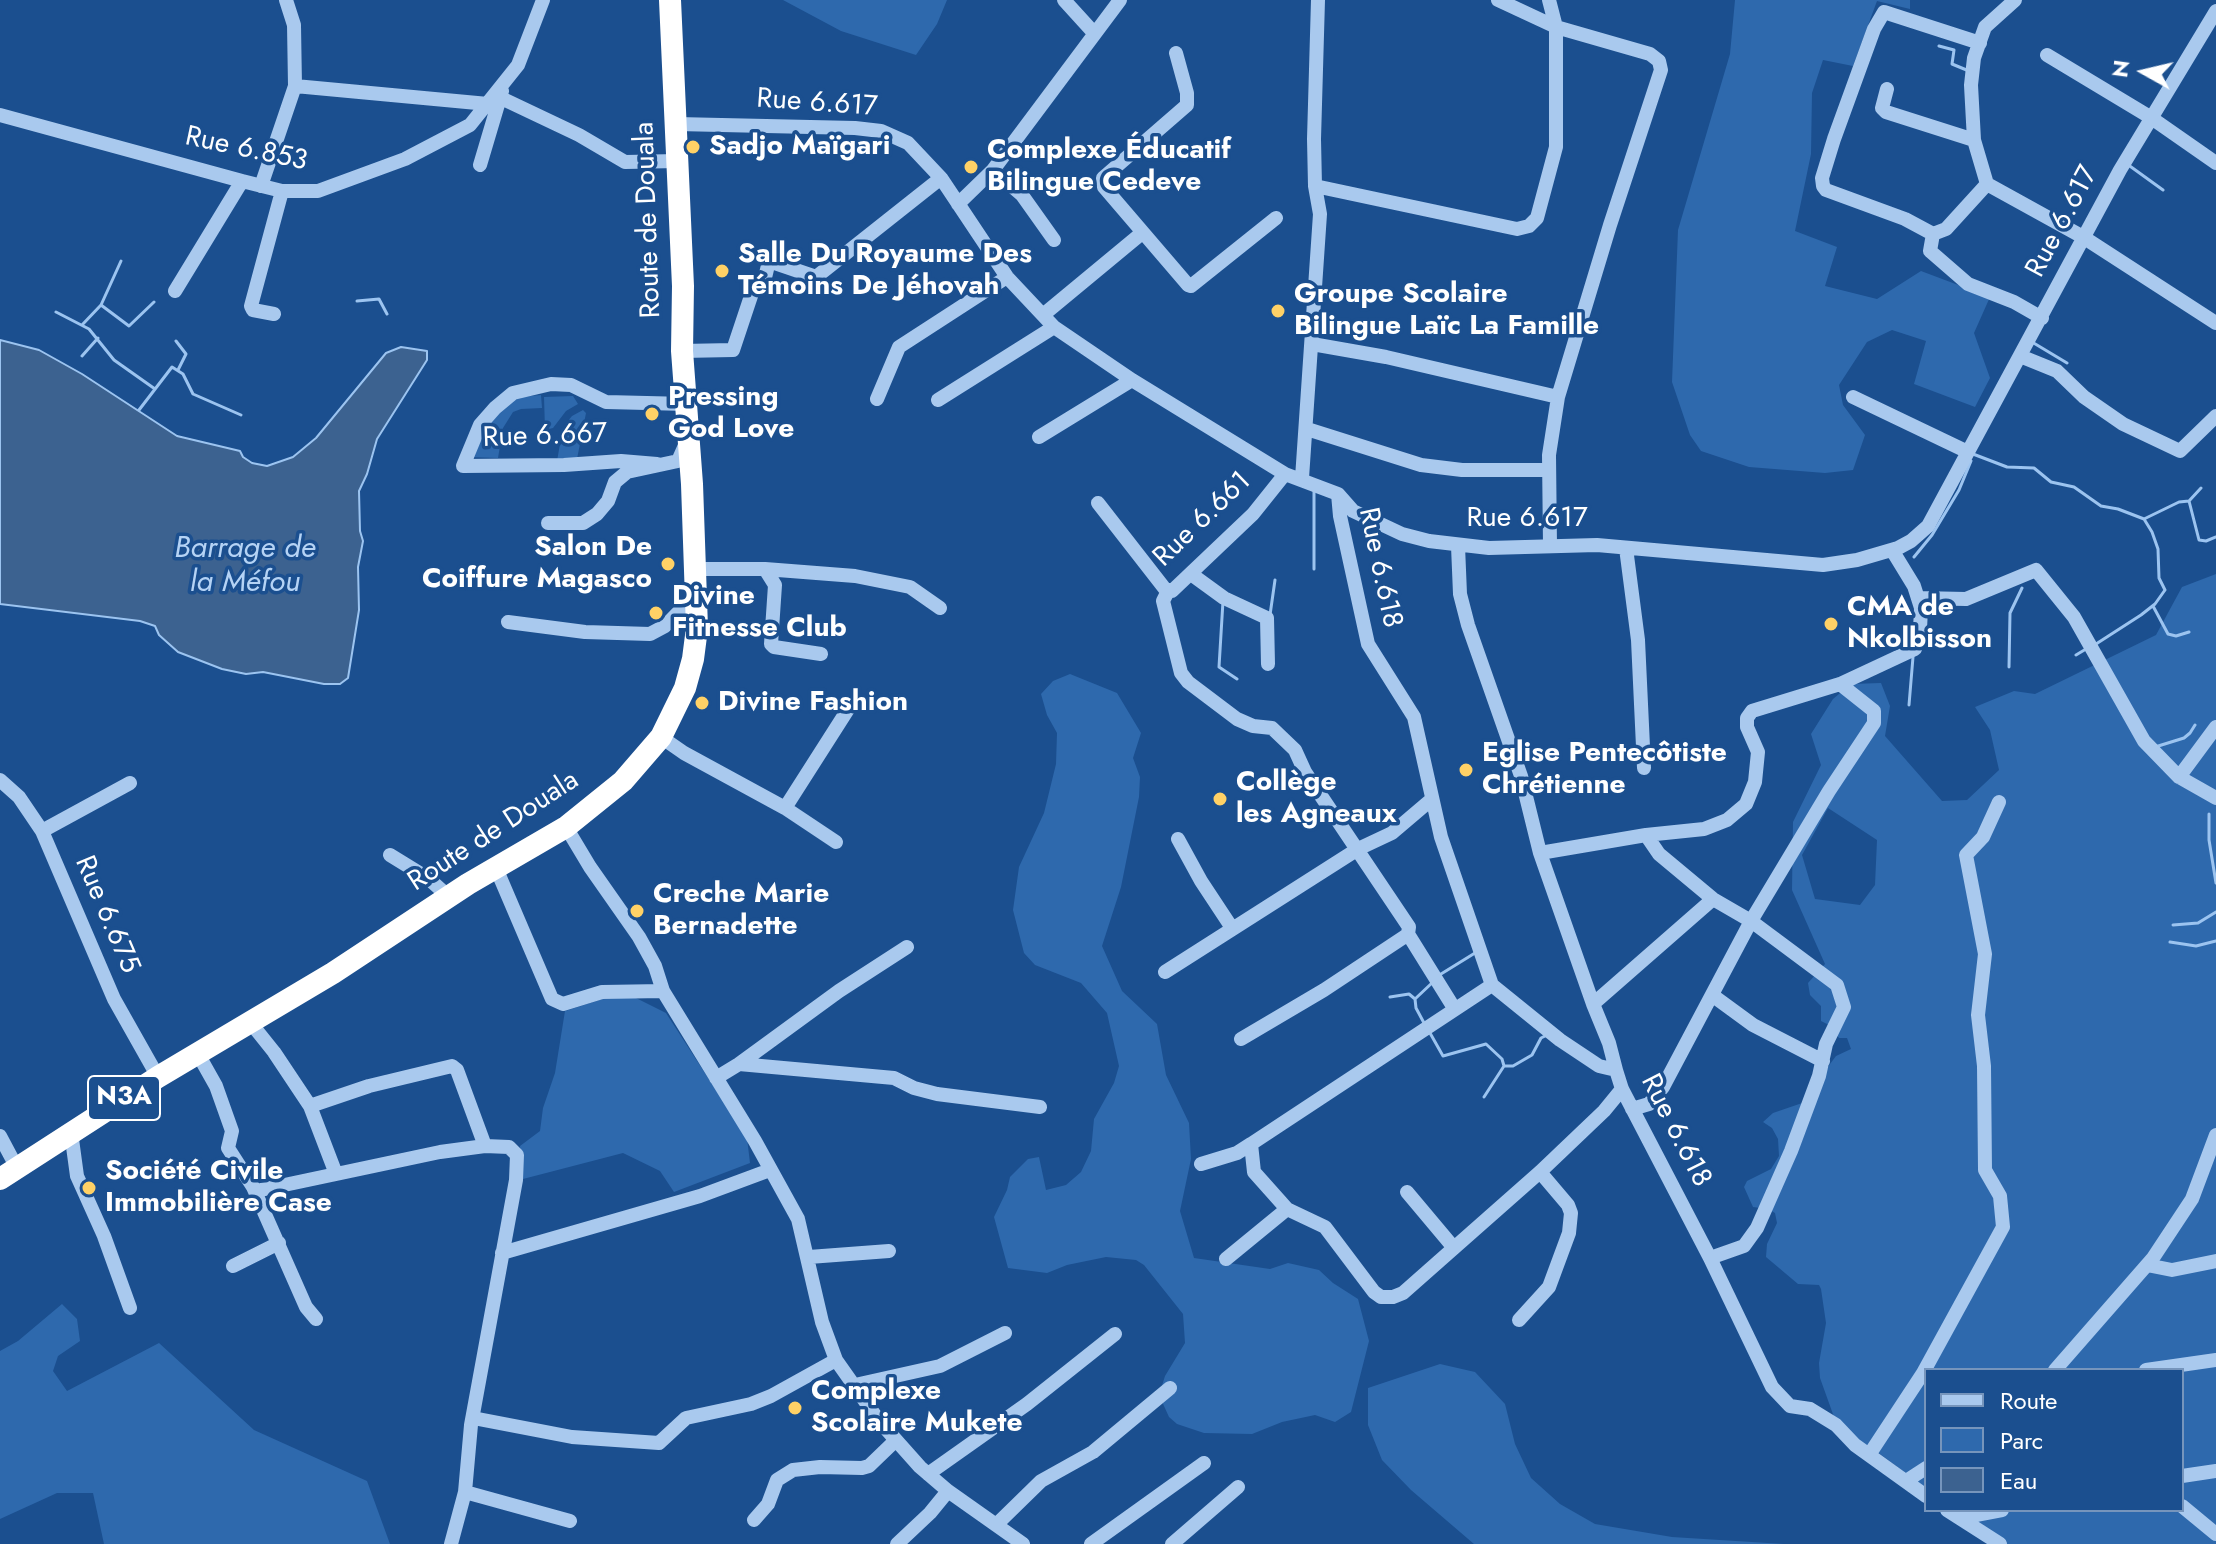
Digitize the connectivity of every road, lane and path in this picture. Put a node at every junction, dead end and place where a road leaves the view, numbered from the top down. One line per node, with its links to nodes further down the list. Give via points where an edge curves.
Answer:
1 (286, 0): 16 (street, via 294,25)
2 (543, 0): 18 (street, Rue 6.853, via 518,65)
3 (670, 0): 21 (highway, Route de Douala / N3A)
4 (1064, 0): 12 (street)
5 (1120, 0): 12 (street)
6 (1318, 0): 31 (street)
7 (1498, 0): 11 (street)
8 (1549, 0): 11 (street)
9 (2015, 0): 13 (street, via 1985,27)
10 (2216, 11): 20 (street, Rue 6.617)
11 (1556, 27): 31 (street, via 1556,147 1537,218 1529,226 1517,229); 50 (street, via 1650,54 1661,70)
12 (1094, 33): 26 (street)
13 (1980, 43): 22 (street, via 1971,85); 36 (street, via 1884,12 1822,178 1826,190)
14 (1176, 53): 35 (street, via 1187,105 1103,178 1104,187)
15 (2047, 55): 20 (street)
16 (295, 86): 18 (street); 30 (street)
17 (1887, 89): 22 (street, via 1882,108 1886,112)
18 (497, 96): 23 (street, via 625,162); 25 (street); 32 (street, Rue 6.853, via 470,125 379,170 318,191)
19 (0, 115): 28 (street, Rue 6.853)
20 (2150, 117): 24 (street); 37 (street, Rue 6.617)
21 (677, 124): 23 (highway, Route de Douala / N3A); 27 (street, Rue 6.617, via 881,131 908,143)
22 (1974, 140): 29 (street)
23 (678, 161): 47 (highway, Route de Douala / N3A)
24 (2216, 163)
25 (480, 165)
26 (993, 170): 33 (street); 38 (street, via 1022,195)
27 (941, 178): 33 (street, Rue 6.617); 47 (street, via 816,277 769,261 764,282 754,287 733,350)
28 (242, 181): 30 (street, Rue 6.853); 40 (street)
29 (1987, 184): 36 (street, via 1946,229); 37 (street)
30 (261, 186): 32 (street, Rue 6.853)
31 (1315, 186): 46 (street, via 1320,214)
32 (282, 191): 41 (street, via 251,306)
33 (958, 204): 39 (street, Rue 6.617)
34 (1276, 218): 35 (street, via 1191,286)
35 (1142, 233): 42 (street)
36 (1933, 234): 43 (street, via 1930,251 1968,284)
37 (2083, 237): 43 (street, Rue 6.617); 44 (street)
38 (1054, 240)
39 (1007, 277): 42 (street, Rue 6.617); 52 (street, via 899,347)
40 (175, 291)
41 (274, 314)
42 (1043, 315): 45 (street, Rue 6.617)
43 (2042, 318): 48 (street, Rue 6.617)
44 (2216, 323)
45 (1054, 327): 49 (street, Rue 6.617); 53 (street)
46 (1312, 344): 50 (street); 56 (street)
47 (682, 351): 54 (highway, Route de Douala / N3A)
48 (2020, 356): 55 (street, via 2057,371 2123,424 2180,451); 59 (street, Rue 6.617)
49 (1132, 380): 57 (street); 62 (street, Rue 6.617)
50 (1558, 397): 61 (street)
51 (1853, 397): 59 (street)
52 (877, 399)
53 (938, 400)
54 (687, 404): 58 (highway, Route de Douala / N3A); 60 (street, Rue 6.667, via 606,402 571,385 513,393 480,425 463,466)
55 (2213, 424)
56 (1307, 429): 61 (street, via 1421,465); 63 (street)
57 (1039, 437)
58 (688, 438): 60 (street, via 678,461); 71 (highway, Route de Douala / N3A)
59 (1968, 452): 70 (street, Rue 6.617, via 1928,526)
60 (657, 464): 66 (street, via 627,472 597,514 583,523)
61 (1549, 470): 68 (street)
62 (1285, 474): 63 (street, Rue 6.617); 73 (street, Rue 6.661, via 1253,514)
63 (1302, 478): 64 (street, Rue 6.617)
64 (1338, 494): 67 (street, Rue 6.617, via 1353,511 1402,534); 90 (street, Rue 6.618, via 1368,644 1414,717)
65 (1098, 503): 74 (street, Rue 6.661)
66 (548, 523)
67 (1458, 546): 68 (street, Rue 6.617); 99 (street, via 1460,594 1468,625 1521,776)
68 (1550, 546): 69 (street, Rue 6.617)
69 (1626, 548): 70 (street, Rue 6.617, via 1823,565); 85 (street, via 1638,640)
70 (1892, 550): 76 (street)
71 (695, 569): 72 (street); 75 (highway, Route de Douala / N3A)
72 (765, 569): 77 (street, via 896,582); 79 (street, via 775,585 771,644)
73 (1191, 574): 74 (street, Rue 6.661); 80 (street, via 1224,598 1267,618)
74 (1168, 591): 98 (street, via 1163,601 1181,673 1237,719 1272,728 1295,750)
75 (696, 594): 78 (street, via 650,634); 84 (highway, Route de Douala / N3A, via 693,659)
76 (1918, 598): 81 (street, via 1915,649); 86 (street, via 1966,599 2036,570 2074,617 2144,741)
77 (940, 608)
78 (508, 622)
79 (821, 654)
80 (1268, 664)
81 (1840, 684): 95 (street, via 1752,711 1747,727 1758,752 1755,782 1746,804 1727,820 1704,829); 104 (street, via 1874,711 1874,723)
82 (852, 703): 92 (street)
83 (2216, 727): 86 (street)
84 (661, 737): 92 (street); 93 (highway, Route de Douala / N3A, via 623,781)
85 (1644, 768)
86 (2179, 777): 89 (street)
87 (0, 780): 94 (street, Rue 6.675)
88 (130, 783): 94 (street)
89 (2216, 798)
90 (1432, 799): 98 (street, via 1392,833); 109 (street, Rue 6.618)
91 (1999, 802): 156 (street, via 1983,837 1966,855 1985,954 1978,1015 1985,1170 2000,1196 2003,1227)
92 (785, 808): 97 (street)
93 (566, 827): 101 (highway, Route de Douala / N3A); 110 (street, via 639,937)
94 (42, 831): 120 (street, Rue 6.675, via 114,999)
95 (1646, 835): 99 (street); 103 (street, via 1659,854)
96 (1178, 839): 105 (street)
97 (836, 842)
98 (1358, 849): 105 (street); 106 (street, via 1409,927)
99 (1540, 853): 112 (street)
100 (390, 855): 102 (street)
101 (496, 868): 102 (highway, Route de Douala / N3A); 110 (street, via 552,999 563,1004 602,992)
102 (449, 897): 114 (highway, Route de Douala / N3A)
103 (1713, 899): 104 (street); 112 (street)
104 (1751, 921): 111 (street); 117 (street, via 1837,985 1844,1007)
105 (1232, 928): 108 (street)
106 (1408, 934): 113 (street); 115 (street)
107 (907, 947): 118 (street)
108 (1165, 972)
109 (1492, 985): 113 (street); 119 (street, Rue 6.618, via 1560,1040 1599,1066)
110 (663, 991): 121 (street)
111 (1712, 995): 117 (street, via 1753,1025); 125 (street, via 1663,1087 1649,1104)
112 (1593, 1004): 119 (street)
113 (1454, 1008): 129 (street)
114 (250, 1022): 116 (highway, Route de Douala / N3A); 123 (street)
115 (1241, 1039)
116 (198, 1054): 120 (highway, Route de Douala / N3A); 136 (street, via 232,1131 228,1148)
117 (1823, 1061): 144 (street, via 1757,1228 1744,1246)
118 (739, 1064): 121 (street); 124 (street, via 894,1078 937,1094)
119 (1616, 1070): 122 (street, Rue 6.618)
120 (158, 1077): 126 (highway, Route de Douala / N3A)
121 (716, 1078): 132 (street)
122 (1622, 1089): 125 (street, Rue 6.618); 133 (street)
123 (310, 1106): 130 (street, via 452,1066); 135 (street)
124 (1040, 1107)
125 (1632, 1109): 144 (street, Rue 6.618)
126 (71, 1132): 134 (highway, Route de Douala / N3A); 149 (street, via 77,1176)
127 (2216, 1135): 147 (street, via 2192,1199)
128 (0, 1136): 134 (street)
129 (1251, 1144): 131 (street); 138 (street, via 1254,1172)
130 (485, 1146): 135 (street); 142 (street, via 509,1147 517,1155)
131 (1201, 1164)
132 (770, 1170): 142 (street, via 700,1196); 143 (street, via 798,1219)
133 (1540, 1172): 140 (street); 151 (street, via 1568,1205 1569,1233 1549,1287)
134 (9, 1173)
135 (336, 1174): 136 (street)
136 (256, 1191): 139 (street)
137 (1407, 1192): 140 (street)
138 (1287, 1209): 140 (street, via 1325,1227 1381,1297 1403,1293); 145 (street)
139 (279, 1243): 148 (street); 150 (street)
140 (1454, 1248)
141 (889, 1251): 143 (street)
142 (502, 1253): 162 (street)
143 (809, 1257): 154 (street)
144 (1710, 1258): 164 (street, Rue 6.618, via 1772,1387 1790,1406 1810,1409 1836,1425)
145 (1226, 1259)
146 (2216, 1261): 147 (street, via 2172,1270)
147 (2147, 1265): 157 (street)
148 (233, 1266)
149 (130, 1308)
150 (316, 1319)
151 (1519, 1320)
152 (1005, 1333): 160 (street, via 940,1366)
153 (1115, 1334): 168 (street)
154 (836, 1360): 160 (street); 162 (street, via 751,1404 686,1418 659,1443 572,1437)
155 (2216, 1360): 158 (street)
156 (1926, 1368)
157 (2057, 1368)
158 (2160, 1368)
159 (1924, 1371): 164 (street)
160 (855, 1385): 163 (street)
161 (1170, 1388): 180 (street, via 1093,1452 1041,1481)
162 (473, 1418): 173 (street)
163 (896, 1440): 168 (street); 178 (street, via 869,1466 793,1470 777,1480 768,1504)
164 (1869, 1455): 170 (street, Rue 6.618)
165 (1204, 1463): 185 (street)
166 (1924, 1469): 170 (street)
167 (2216, 1471): 169 (street)
168 (928, 1474): 172 (street)
169 (2184, 1476)
170 (1906, 1481): 174 (street, Rue 6.618)
171 (1238, 1487): 186 (street)
172 (948, 1491): 180 (street); 183 (street)
173 (465, 1492): 179 (street); 182 (street)
174 (1924, 1494)
175 (2184, 1508): 181 (street)
176 (1978, 1512): 177 (street)
177 (1954, 1514): 187 (street)
178 (754, 1520)
179 (570, 1521)
180 (996, 1525): 184 (street)
181 (2216, 1534)
182 (451, 1544)
183 (897, 1544)
184 (1023, 1544)
185 (1091, 1544)
186 (1172, 1544)
187 (2000, 1544)

